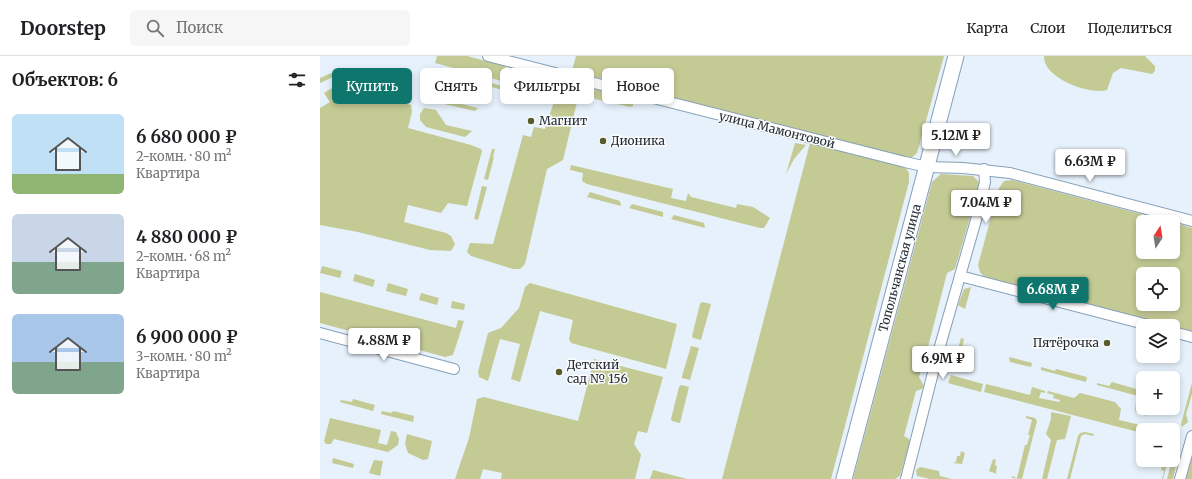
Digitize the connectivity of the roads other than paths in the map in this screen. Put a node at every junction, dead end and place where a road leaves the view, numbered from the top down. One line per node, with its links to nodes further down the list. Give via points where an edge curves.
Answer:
1 (488, 56): 3 (street, улица Мамонтовой)
2 (956, 56): 3 (main road, Топольчанская улица)
3 (927, 167): 4 (street, улица Мамонтовой); 13 (main road, Топольчанская улица)
4 (984, 169): 5 (street, улица Мамонтовой, via 1010,173); 6 (street, via 985,182)
5 (1192, 221)
6 (960, 276): 7 (street); 14 (street)
7 (1136, 322)
8 (320, 333): 11 (street)
9 (1180, 334): 10 (street)
10 (1192, 337)
11 (454, 369)
12 (1192, 436): 15 (street)
13 (844, 479)
14 (906, 479)
15 (1180, 479)

